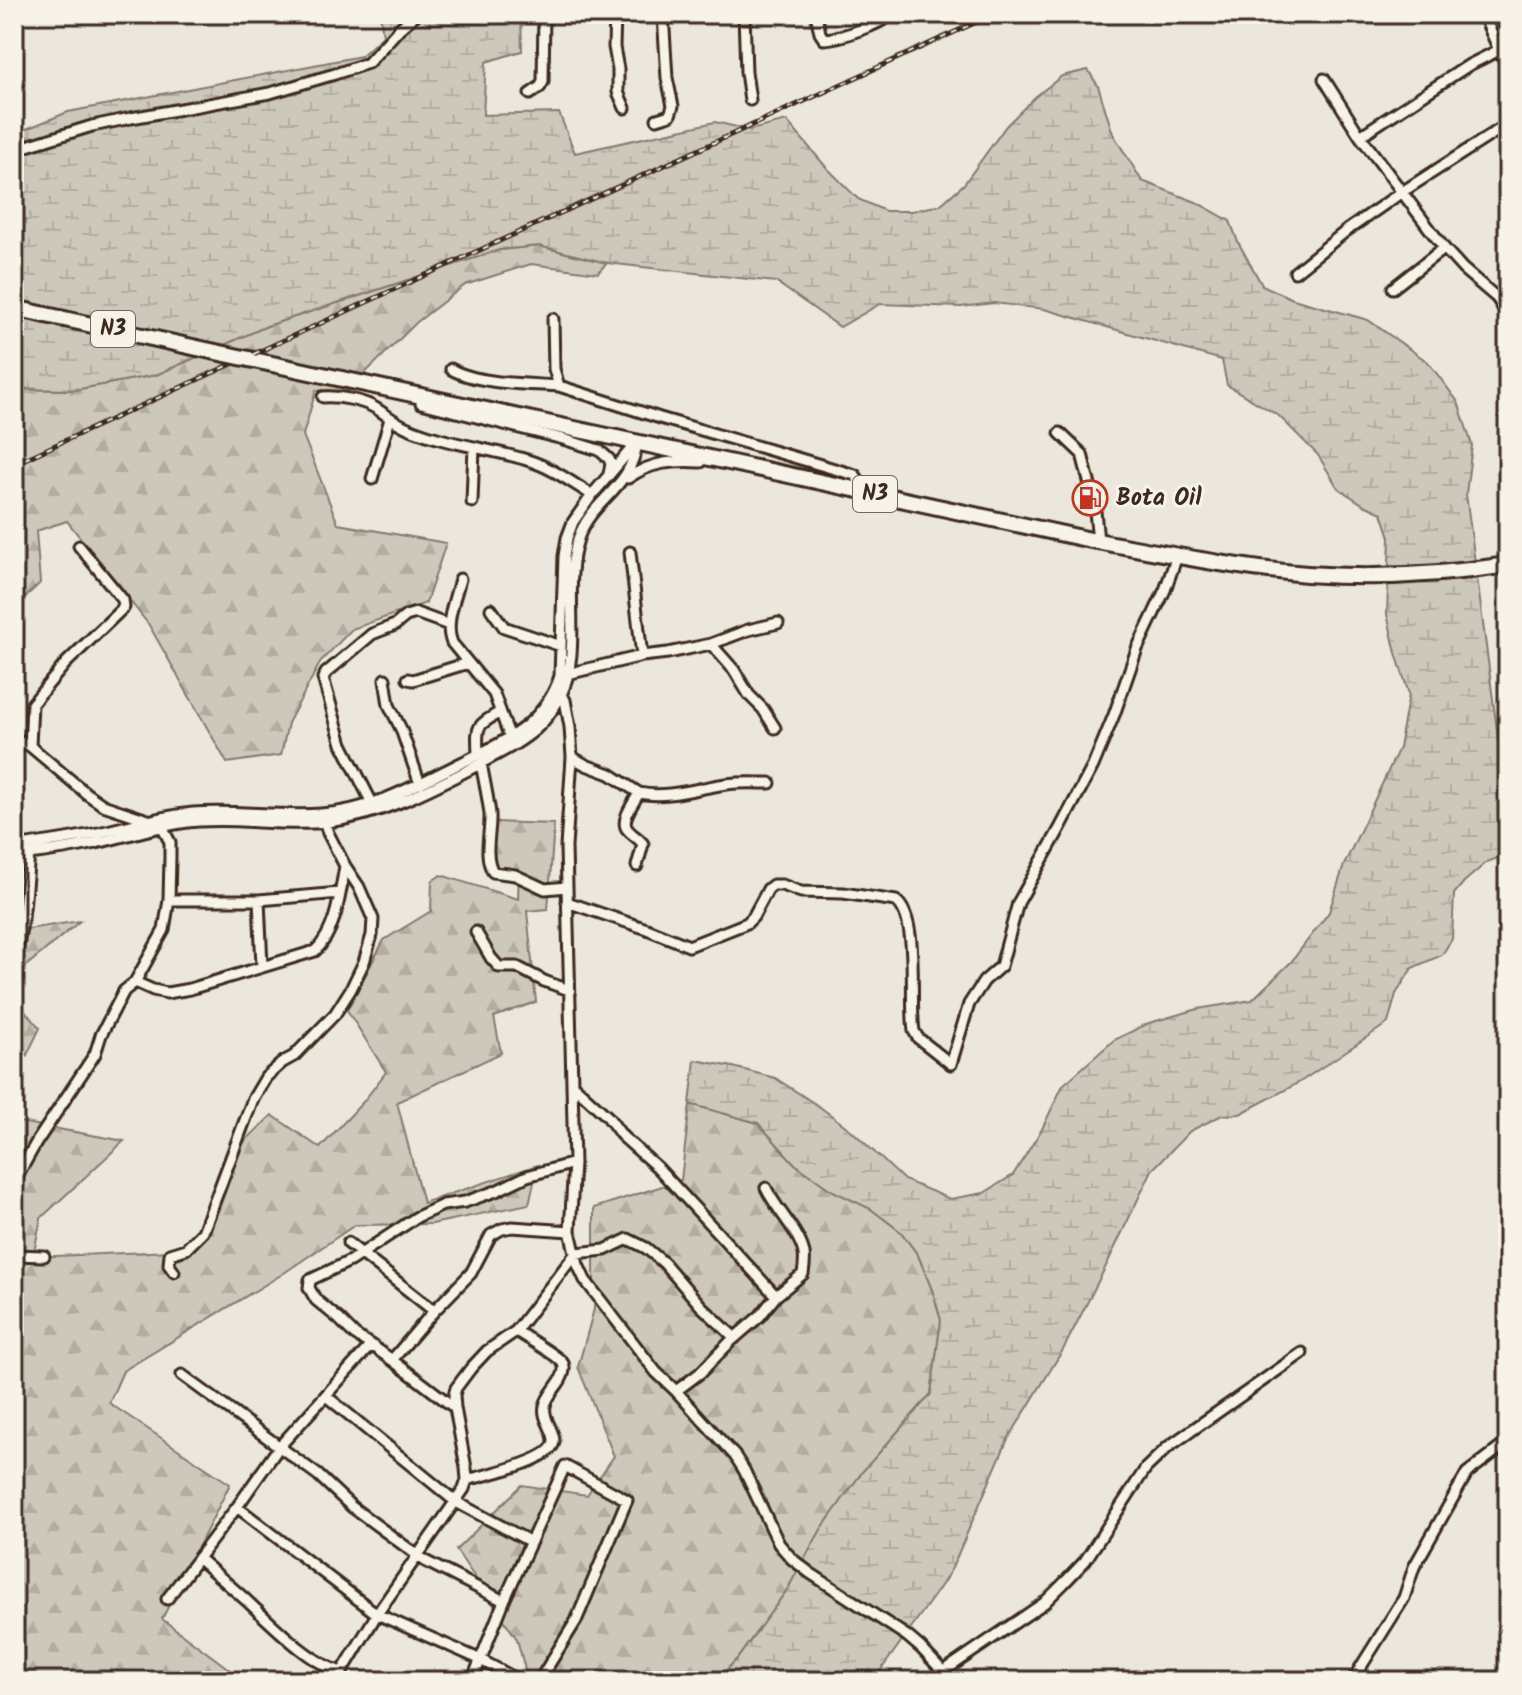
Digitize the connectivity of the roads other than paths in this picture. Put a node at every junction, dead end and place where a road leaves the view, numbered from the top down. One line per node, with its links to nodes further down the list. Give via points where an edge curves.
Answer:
1 (416, 14): 18 (street, via 368,63 270,93 92,126)
2 (544, 14): 12 (street, via 543,82)
3 (615, 14): 14 (street, via 618,92)
4 (663, 14): 15 (street, via 673,106 670,115)
5 (744, 14): 13 (street)
6 (816, 14): 7 (street, via 824,39 867,28)
7 (892, 14)
8 (1483, 14): 9 (street)
9 (1499, 50): 10 (street); 17 (street)
10 (1508, 66)
11 (1324, 79): 17 (street)
12 (530, 94)
13 (750, 100)
14 (625, 108)
15 (657, 119)
16 (1508, 124): 19 (street)
17 (1360, 136): 19 (street)
18 (14, 150)
19 (1402, 192): 20 (street); 21 (street)
20 (1444, 248): 22 (street); 24 (street, via 1497,298)
21 (1295, 272)
22 (1393, 288)
23 (14, 308): 27 (highway, N3, bridge)
24 (1508, 316)
25 (553, 319): 28 (street)
26 (451, 369): 28 (street, via 503,382)
27 (333, 377): 32 (highway, N3); 35 (street, via 588,446 609,459)
28 (559, 386): 38 (street, via 855,475)
29 (323, 397): 30 (street, via 364,403)
30 (390, 419): 33 (street); 36 (street)
31 (1060, 433): 41 (street, via 1082,454)
32 (637, 442): 34 (highway, N3); 35 (street); 37 (street, via 635,458)
33 (474, 447): 39 (street, via 540,465); 40 (street)
34 (760, 469): 37 (street, via 665,462 646,467); 38 (highway, N3)
35 (609, 476): 39 (street)
36 (372, 479)
37 (619, 485): 54 (street, via 579,536)
38 (868, 493): 41 (highway, N3)
39 (592, 495): 51 (street, via 567,538)
40 (472, 502)
41 (1098, 541): 44 (highway, N3)
42 (79, 546): 62 (street, via 124,607 32,704)
43 (630, 552): 52 (street)
44 (1177, 556): 45 (highway, N3, via 1266,570 1356,575); 81 (street, via 1093,766 1018,903 1001,966 969,1004 951,1064 914,1031 907,916 896,901 773,885 747,923 689,946)
45 (1508, 565)
46 (460, 579): 49 (street)
47 (491, 609): 51 (street, via 504,627)
48 (778, 623): 50 (street)
49 (449, 625): 53 (street, via 452,643); 68 (street, via 416,613 406,616 372,634 323,678 342,744)
50 (711, 644): 52 (street); 59 (street)
51 (561, 646): 54 (street)
52 (642, 656): 54 (street)
53 (468, 663): 56 (street); 58 (street, via 494,694)
54 (564, 675): 57 (street)
55 (385, 679): 66 (street, via 389,705)
56 (408, 679)
57 (558, 692): 61 (street); 63 (street, via 569,712); 64 (street, via 557,703 538,727 521,741)
58 (500, 712): 61 (street); 64 (street, via 477,730)
59 (775, 728)
60 (14, 738): 62 (street)
61 (510, 738): 64 (street)
62 (30, 746): 70 (street, via 103,805)
63 (572, 757): 67 (street); 77 (street)
64 (480, 758): 66 (street); 69 (street, via 416,796 379,810); 77 (street, via 493,872 545,889)
65 (770, 783): 67 (street, via 725,784 669,795)
66 (420, 784): 68 (street)
67 (639, 793): 76 (street, via 625,825 643,844)
68 (372, 803): 69 (street)
69 (323, 818): 70 (street, via 235,812); 71 (street); 75 (street)
70 (151, 821): 71 (street); 72 (street)
71 (162, 827): 73 (street); 79 (street, via 170,842)
72 (14, 847)
73 (29, 854): 74 (street); 84 (street)
74 (14, 856)
75 (345, 866): 78 (street); 97 (street, via 373,919 364,962 335,1014 266,1077 203,1232 186,1249 170,1254)
76 (637, 866)
77 (567, 887): 81 (street)
78 (340, 893): 80 (street); 83 (street, via 324,943 315,951)
79 (169, 900): 80 (street); 85 (street, via 164,930)
80 (259, 900): 83 (street)
81 (567, 902): 86 (street)
82 (476, 932): 86 (street, via 499,967 517,967)
83 (262, 966): 85 (street, via 167,993)
84 (14, 971)
85 (135, 982): 89 (street, via 124,991 95,1054 36,1143)
86 (569, 990): 87 (street)
87 (573, 1085): 88 (street); 98 (street)
88 (574, 1163): 91 (street); 94 (street, via 443,1205)
89 (14, 1188)
90 (766, 1188): 98 (street, via 804,1253 803,1274)
91 (570, 1231): 93 (street); 99 (street, via 512,1227 491,1235 471,1273)
92 (348, 1243): 94 (street)
93 (576, 1253): 100 (street); 101 (street, via 605,1250 628,1239 646,1248); 106 (street, via 585,1280)
94 (362, 1254): 99 (street); 102 (street, via 310,1280 309,1288 316,1300)
95 (14, 1255): 96 (street)
96 (44, 1256)
97 (174, 1272)
98 (776, 1296): 101 (street)
99 (434, 1311): 104 (street)
100 (516, 1331): 108 (street, via 471,1368 456,1388); 111 (street, via 561,1359 562,1378 545,1407 554,1444 540,1457)
101 (735, 1338): 106 (street)
102 (371, 1345): 104 (street); 107 (street)
103 (1302, 1353): 121 (street, via 1168,1447 1146,1468 1085,1561 1044,1603)
104 (392, 1360): 108 (street)
105 (182, 1375): 110 (street)
106 (676, 1391): 121 (street, via 735,1456 779,1544 792,1559 907,1636)
107 (326, 1396): 110 (street); 112 (street)
108 (455, 1408): 111 (street)
109 (1508, 1442): 126 (street, via 1467,1473 1414,1567 1404,1598)
110 (279, 1447): 113 (street); 115 (street)
111 (467, 1480): 112 (street)
112 (456, 1502): 114 (street); 115 (street)
113 (237, 1507): 116 (street); 119 (street)
114 (531, 1542): 118 (street); 124 (street, via 565,1466 627,1500 576,1621)
115 (418, 1555): 118 (street); 119 (street)
116 (198, 1558): 117 (street); 119 (street, via 332,1669 342,1672 347,1667)
117 (167, 1599)
118 (504, 1601): 120 (street)
119 (377, 1614): 120 (street)
120 (479, 1659): 122 (street); 123 (street)
121 (944, 1671): 125 (street)
122 (472, 1681)
123 (520, 1681)
124 (539, 1681)
125 (952, 1681)
126 (1352, 1681)

